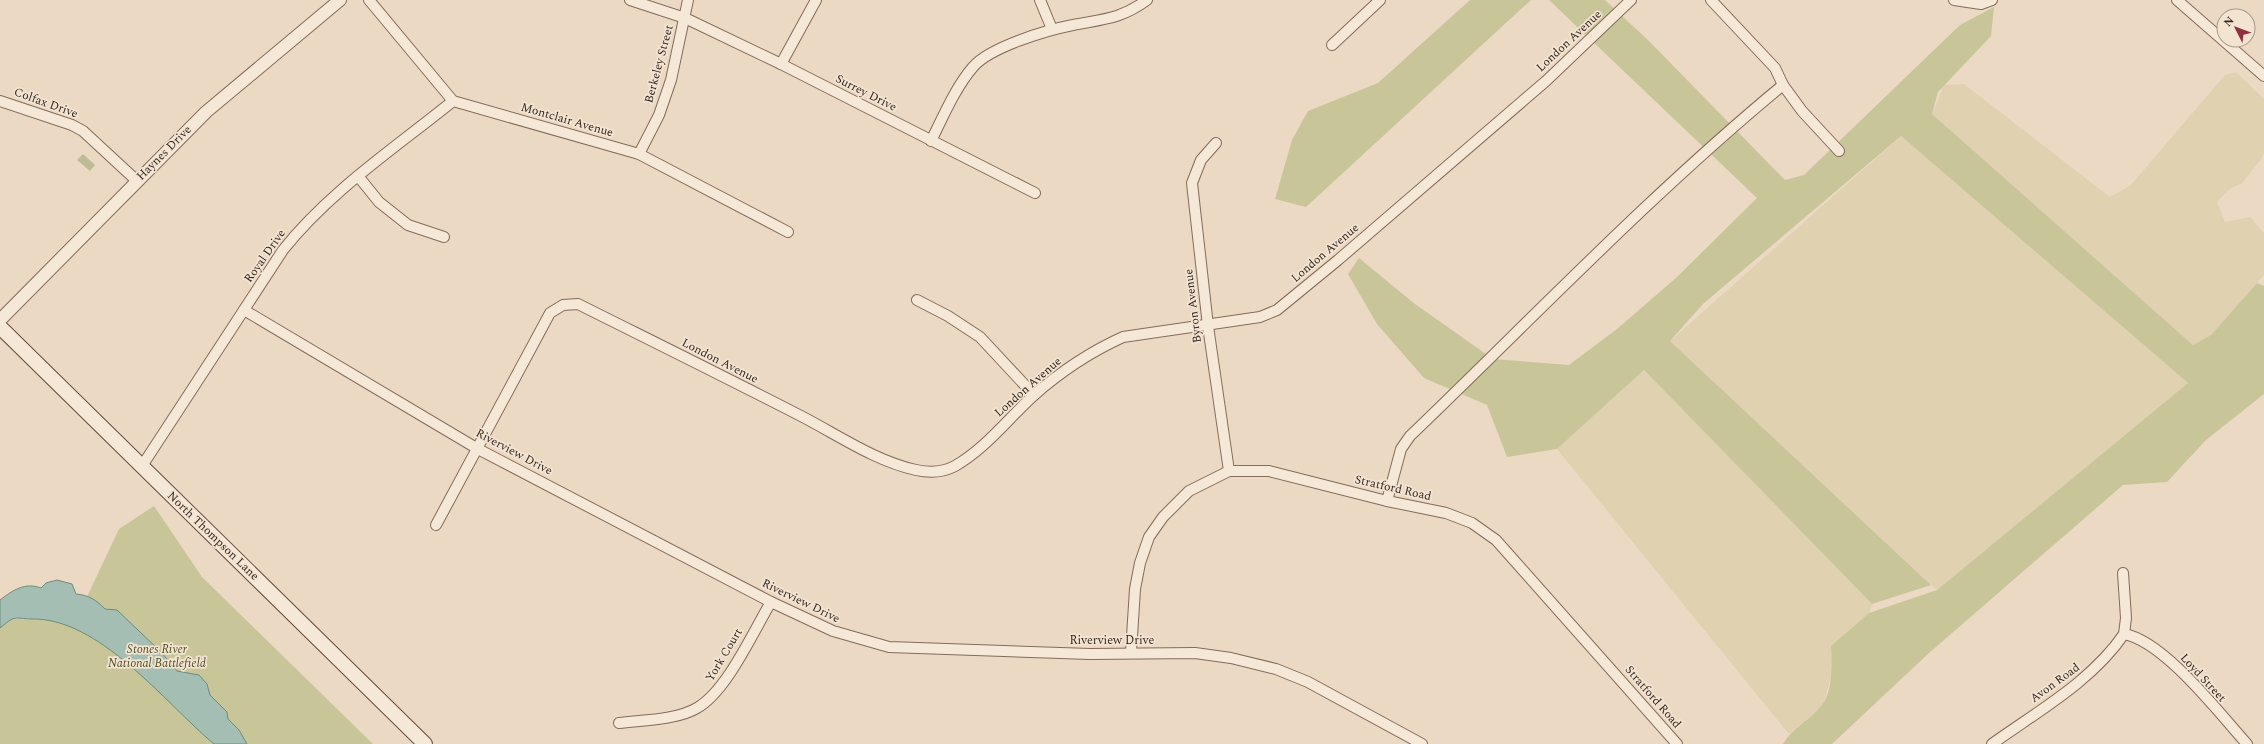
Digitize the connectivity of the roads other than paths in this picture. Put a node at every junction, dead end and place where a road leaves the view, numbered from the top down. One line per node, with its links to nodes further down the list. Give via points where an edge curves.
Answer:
1 (340, 0): 27 (street, Haynes Drive, via 206,112)
2 (369, 0): 21 (street)
3 (630, 0): 14 (street, Surrey Drive)
4 (688, 0): 14 (street, Berkeley Street)
5 (816, 0): 17 (street)
6 (1040, 0): 15 (street)
7 (1147, 0): 15 (street, via 1122,16)
8 (1380, 0): 16 (street)
9 (1631, 0): 34 (street, London Avenue, via 1546,81 1277,310 1260,317)
10 (1711, 0): 19 (street, via 1775,68)
11 (1954, 0): 12 (street, via 1981,4)
12 (1992, 0)
13 (2177, 0): 18 (street)
14 (685, 18): 17 (street, Surrey Drive); 25 (street, Berkeley Street, via 671,80 659,115)
15 (1052, 29): 22 (street, via 986,55 974,66 964,78)
16 (1332, 44)
17 (781, 64): 22 (street, Surrey Drive)
18 (2264, 76)
19 (1783, 85): 24 (street, via 1802,111); 40 (street, via 1623,228 1410,436 1401,449)
20 (0, 101): 27 (street, Colfax Drive, via 72,124)
21 (453, 101): 25 (street, Montclair Avenue); 26 (street, Royal Drive)
22 (930, 141): 28 (street, Surrey Drive)
23 (1216, 143): 34 (street, Byron Avenue, via 1201,160 1192,183)
24 (1839, 151)
25 (639, 154): 29 (street, Montclair Avenue)
26 (358, 176): 30 (street, via 379,202 408,225); 32 (street, Royal Drive, via 304,224 283,250)
27 (136, 180): 33 (street, Haynes Drive)
28 (1035, 193)
29 (788, 232)
30 (444, 237)
31 (917, 300): 36 (street, via 980,337)
32 (244, 310): 37 (street, Riverview Drive); 38 (street, Royal Drive)
33 (0, 320)
34 (1208, 326): 36 (street, London Avenue, via 1123,337 1076,362); 39 (street, Byron Avenue)
35 (0, 328): 38 (main road, North Thompson Lane)
36 (1034, 395): 37 (street, London Avenue, via 976,451 955,466 938,473 916,470 883,460 802,416 578,304 563,305 550,313)
37 (478, 449): 41 (street, London Avenue); 43 (street, Riverview Drive)
38 (142, 466): 47 (main road, North Thompson Lane)
39 (1229, 471): 40 (street, Stratford Road, via 1269,471); 45 (street, Stratford Road, via 1189,491 1163,517 1149,537 1135,589)
40 (1387, 501): 49 (street, Stratford Road, via 1446,513 1472,523 1496,540)
41 (436, 525)
42 (2123, 572): 44 (street, Avon Road)
43 (771, 602): 45 (street, Riverview Drive, via 833,631 889,647 1090,654); 46 (street, York Court, via 719,690 708,700 696,708 668,717)
44 (2129, 635): 50 (street, Avon Road, via 2092,672); 51 (street, Loyd Street, via 2154,646)
45 (1131, 652): 48 (street, Riverview Drive, via 1194,653 1231,658 1276,669 1308,682)
46 (619, 723)
47 (425, 744)
48 (1422, 744)
49 (1677, 744)
50 (1992, 744)
51 (2247, 744)

